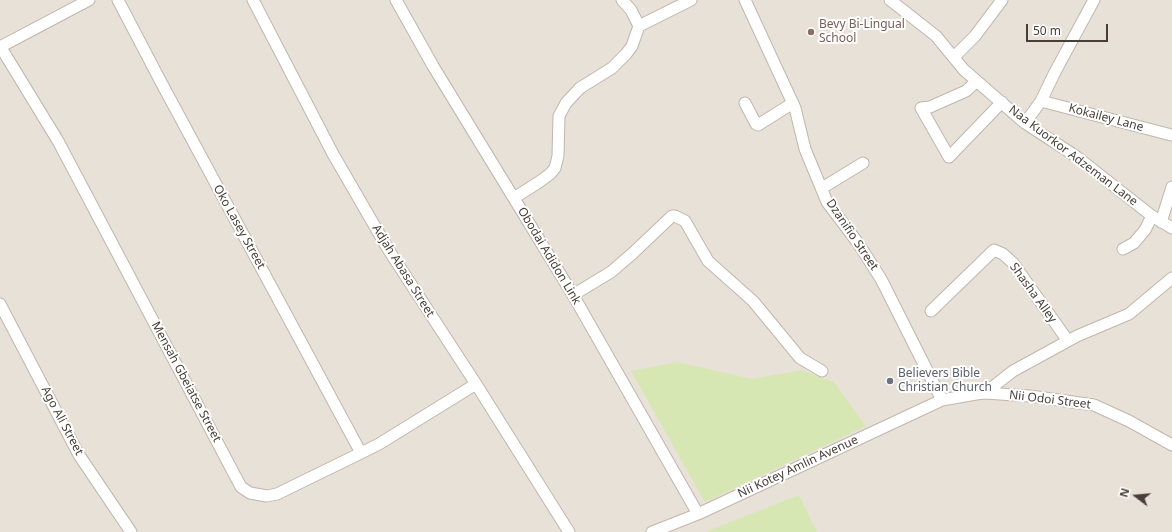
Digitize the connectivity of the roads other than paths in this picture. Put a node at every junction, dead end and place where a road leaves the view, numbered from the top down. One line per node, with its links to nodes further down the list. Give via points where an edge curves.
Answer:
1 (89, 0): 12 (street)
2 (118, 0): 38 (street, Oko Lasey Street)
3 (253, 0): 34 (street, Adjah Abasa Street, via 332,154 388,249)
4 (396, 0): 24 (street, Obodai Adidon Link, via 433,66)
5 (622, 0): 11 (street, via 631,10)
6 (691, 0): 11 (street)
7 (745, 0): 18 (street, Dzanifio Street)
8 (890, 0): 13 (street, Naa Kuorkor Adzeman Lane, via 936,36)
9 (1002, 0): 13 (street, via 975,36)
10 (1094, 0): 15 (street)
11 (639, 26): 24 (street, via 632,46 626,54 612,68 580,88 566,103 559,116 558,156 555,168 540,182)
12 (0, 46): 38 (street, Mensah Gbeiatse Street, via 58,141 241,487 250,493 267,496)
13 (954, 57): 14 (street, Naa Kuorkor Adzeman Lane)
14 (977, 81): 16 (street, Naa Kuorkor Adzeman Lane); 16 (street, via 966,91 930,107 921,108 949,157)
15 (1041, 101): 19 (street); 20 (street, Kokailey Lane)
16 (1002, 102): 19 (street, Naa Kuorkor Adzeman Lane)
17 (745, 103): 18 (street, via 758,125)
18 (793, 103): 23 (street, Dzanifio Street, via 805,148)
19 (1026, 123): 25 (street, Naa Kuorkor Adzeman Lane, via 1077,157)
20 (1172, 135)
21 (863, 163): 23 (street)
22 (1172, 187): 25 (street)
23 (822, 188): 36 (street, Dzanifio Street, via 827,202 881,279)
24 (514, 198): 29 (street, Obodai Adidon Link)
25 (1157, 219): 26 (street, Naa Kuorkor Adzeman Lane); 27 (street, via 1134,243)
26 (1172, 228)
27 (1123, 249)
28 (1172, 278): 32 (street, via 1129,314)
29 (572, 295): 33 (street, via 611,272 675,216 685,221 708,261 753,301 800,358); 39 (street, Obodai Adidon Link)
30 (0, 304): 40 (street, Ago Ali Street, via 79,455)
31 (931, 311): 32 (street, Shasha Alley, via 994,250 1013,263)
32 (1068, 341): 35 (street, via 1013,371)
33 (822, 371)
34 (476, 384): 38 (street, Mensah Gbeiatse Street); 41 (street, Adjah Abasa Street)
35 (985, 393): 36 (street, Nii Odoi Street); 37 (street, Nii Odoi Street, via 1094,405 1129,420)
36 (942, 400): 39 (street, Nii Kotey Amlin Avenue)
37 (1172, 445)
38 (362, 453)
39 (698, 514): 42 (street, Nii Kotey Amlin Avenue)
40 (131, 532)
41 (569, 532)
42 (652, 532)

